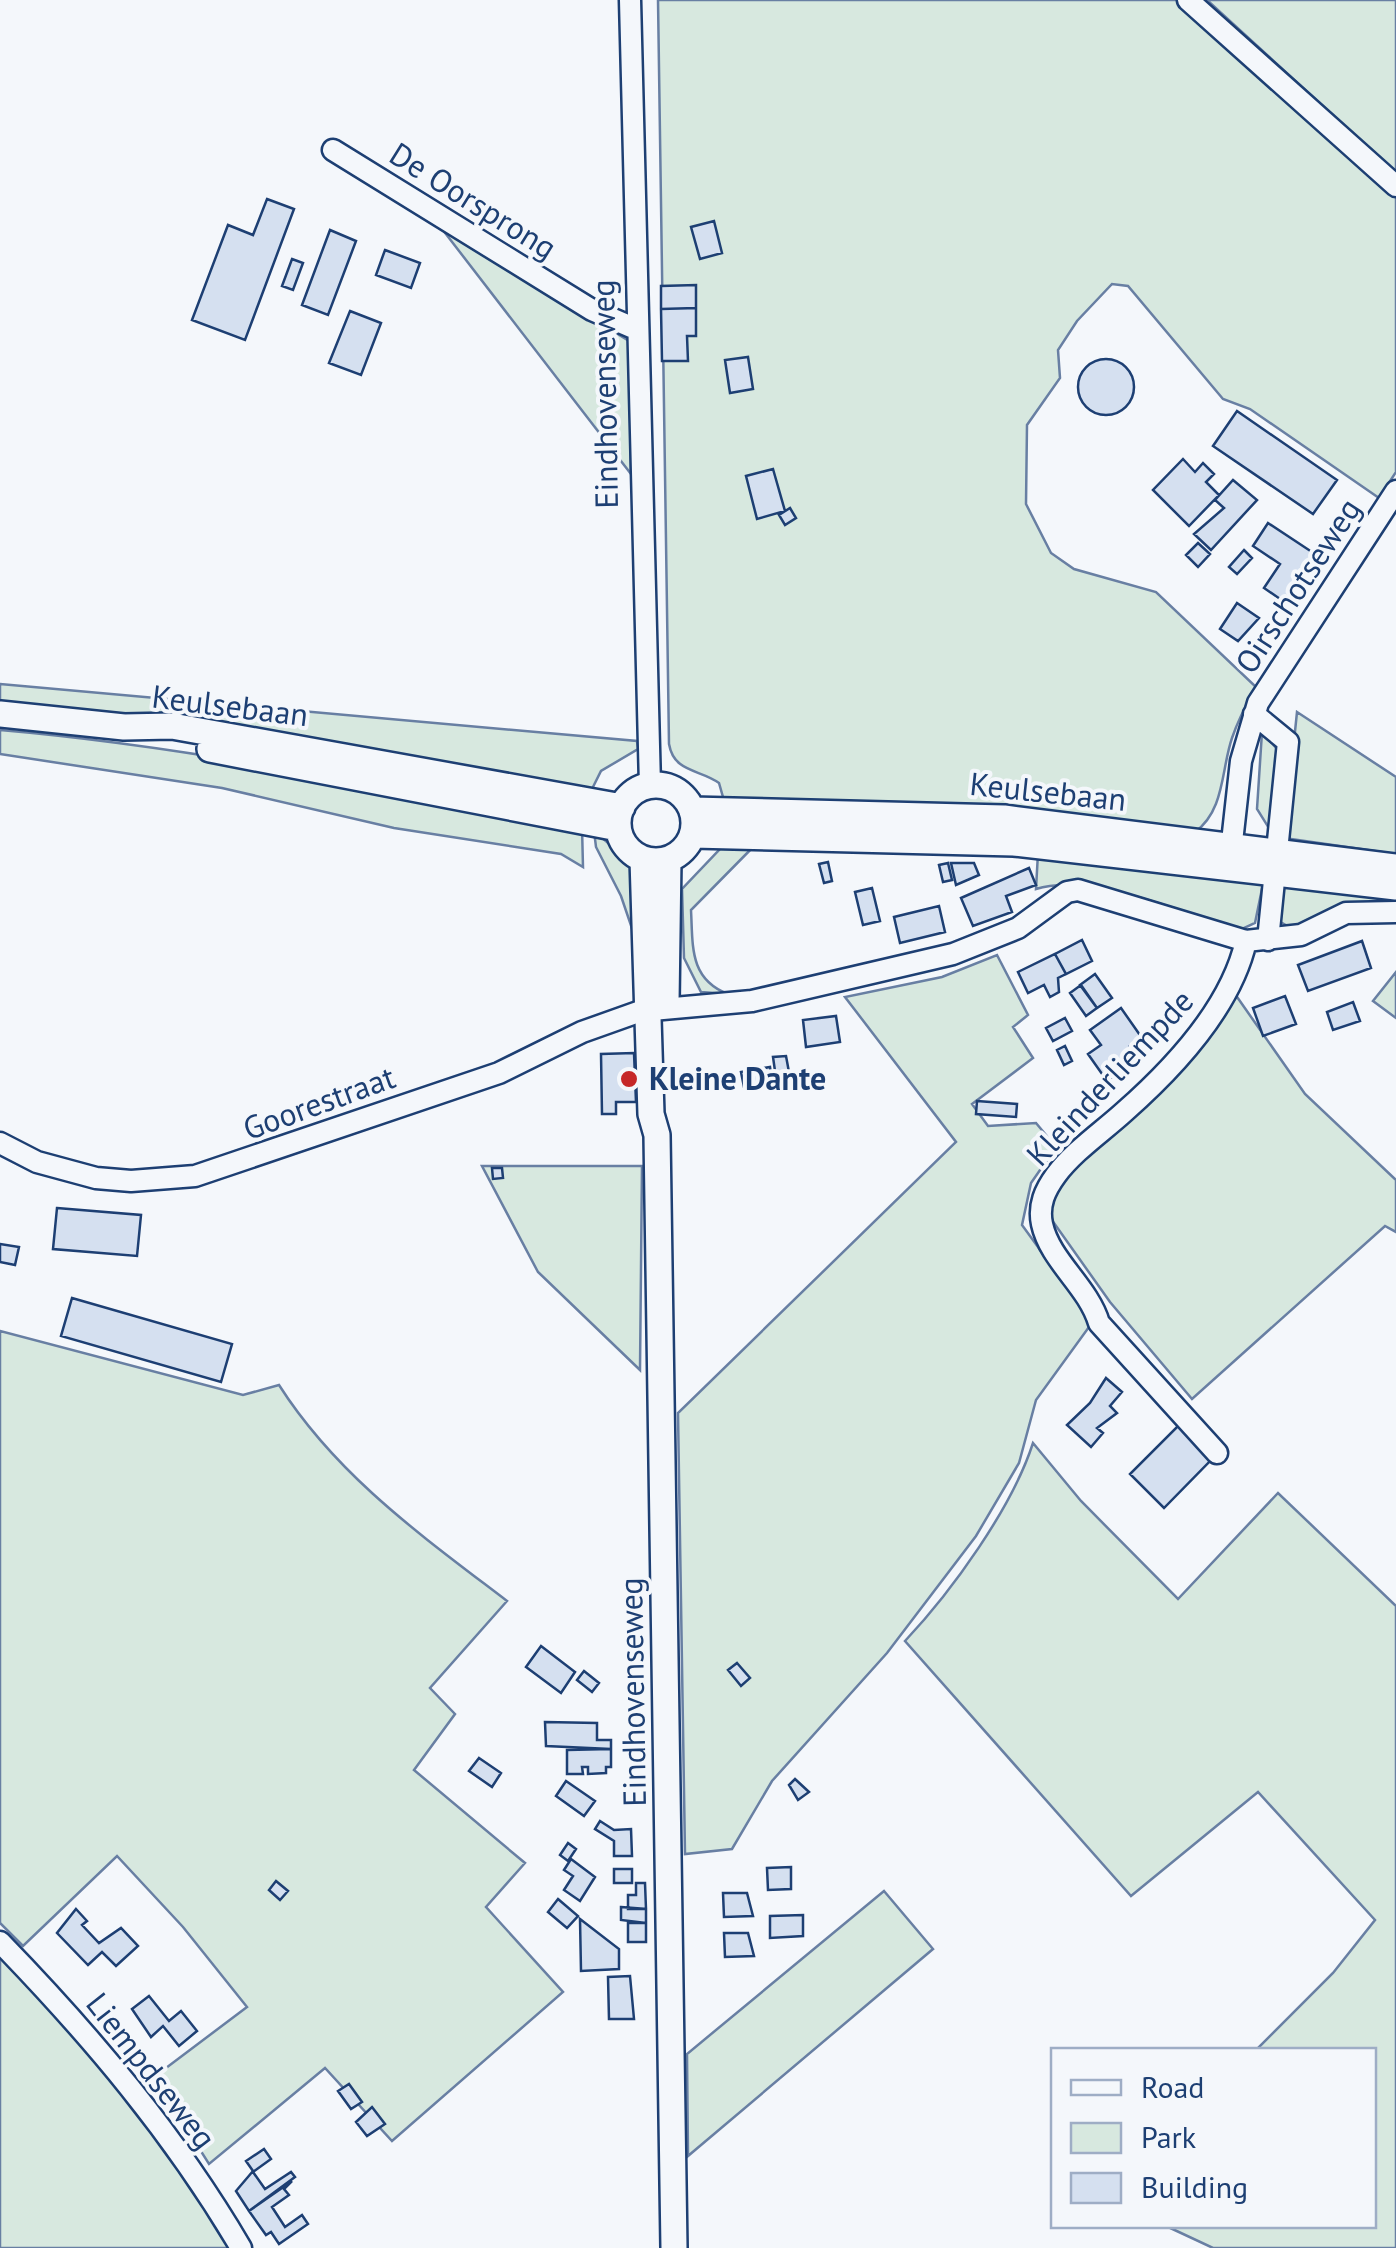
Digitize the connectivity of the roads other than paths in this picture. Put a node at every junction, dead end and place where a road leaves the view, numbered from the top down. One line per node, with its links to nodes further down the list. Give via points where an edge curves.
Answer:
1 (630, 0): 5 (street, Eindhovenseweg)
2 (1188, 0): 4 (street)
3 (333, 150): 5 (street, De Oorsprong, via 592,310)
4 (1396, 186)
5 (636, 329): 9 (street, Eindhovenseweg)
6 (1396, 491): 8 (street, Oirschotseweg, via 1281,662)
7 (0, 714): 10 (main road, Keulsebaan, via 172,726 271,741)
8 (1254, 714): 12 (street, Oirschotseweg); 14 (street, Oirschotseweg, via 1288,742)
9 (650, 786): 10 (main road, via 632,794); 11 (main road, via 679,792)
10 (620, 817): 13 (main road, via 627,848)
11 (692, 822): 12 (main road, Keulsebaan); 13 (main road, via 686,847)
12 (1230, 856): 14 (main road, Keulsebaan)
13 (655, 860): 20 (main road, Eindhovenseweg)
14 (1275, 862): 15 (main road, Keulsebaan); 16 (main road, Keulsebaan); 19 (street, Oirschotseweg)
15 (1396, 867)
16 (1396, 887)
17 (1396, 912): 19 (street, via 1346,913 1301,935)
18 (1246, 940): 19 (street); 20 (street, via 1078,890 991,940 914,965 752,1000); 22 (street, Kleinderliempde, via 1240,970 1222,1002 1134,1103 1057,1173 1041,1211 1046,1238 1100,1323)
19 (1268, 940)
20 (658, 1011): 21 (street, Goorestraat, via 611,1020 499,1073 195,1176 96,1178); 25 (main road, Eindhovenseweg, via 666,1112 657,1135)
21 (0, 1144)
22 (1217, 1453)
23 (0, 1942): 24 (street, Liempdseweg, via 122,2073)
24 (241, 2248)
25 (674, 2248)

